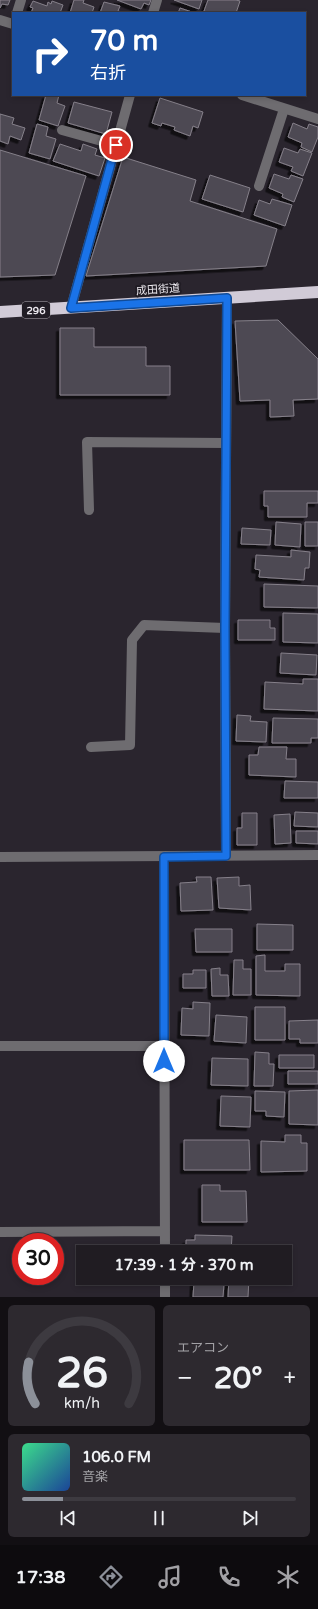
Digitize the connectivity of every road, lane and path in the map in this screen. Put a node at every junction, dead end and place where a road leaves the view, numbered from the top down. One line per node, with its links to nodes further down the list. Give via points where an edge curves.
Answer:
1 (21, 0): 3 (street)
2 (157, 0): 4 (street)
3 (17, 12)
4 (153, 12)
5 (0, 20): 6 (street)
6 (12, 24)
7 (130, 96): 12 (street)
8 (245, 96): 9 (street)
9 (284, 108): 10 (street); 13 (street)
10 (318, 119)
11 (62, 130): 12 (street)
12 (116, 145): 16 (street)
13 (259, 186)
14 (318, 292): 15 (highway, 成田街道 / 296)
15 (227, 298): 16 (highway, 成田街道 / 296); 18 (street)
16 (71, 308): 17 (highway, 成田街道 / 296)
17 (0, 312)
18 (226, 443): 19 (street, via 87,442); 20 (street)
19 (88, 510)
20 (225, 628): 21 (street, via 144,626 132,640 130,745); 24 (street)
21 (91, 747)
22 (318, 855): 24 (street)
23 (0, 856): 25 (street)
24 (226, 856): 25 (street)
25 (164, 857): 27 (street)
26 (0, 1046): 27 (street)
27 (164, 1046): 28 (street)
28 (165, 1231): 29 (street); 30 (street)
29 (0, 1232)
30 (165, 1245)
31 (165, 1285): 32 (street)
32 (165, 1297)

